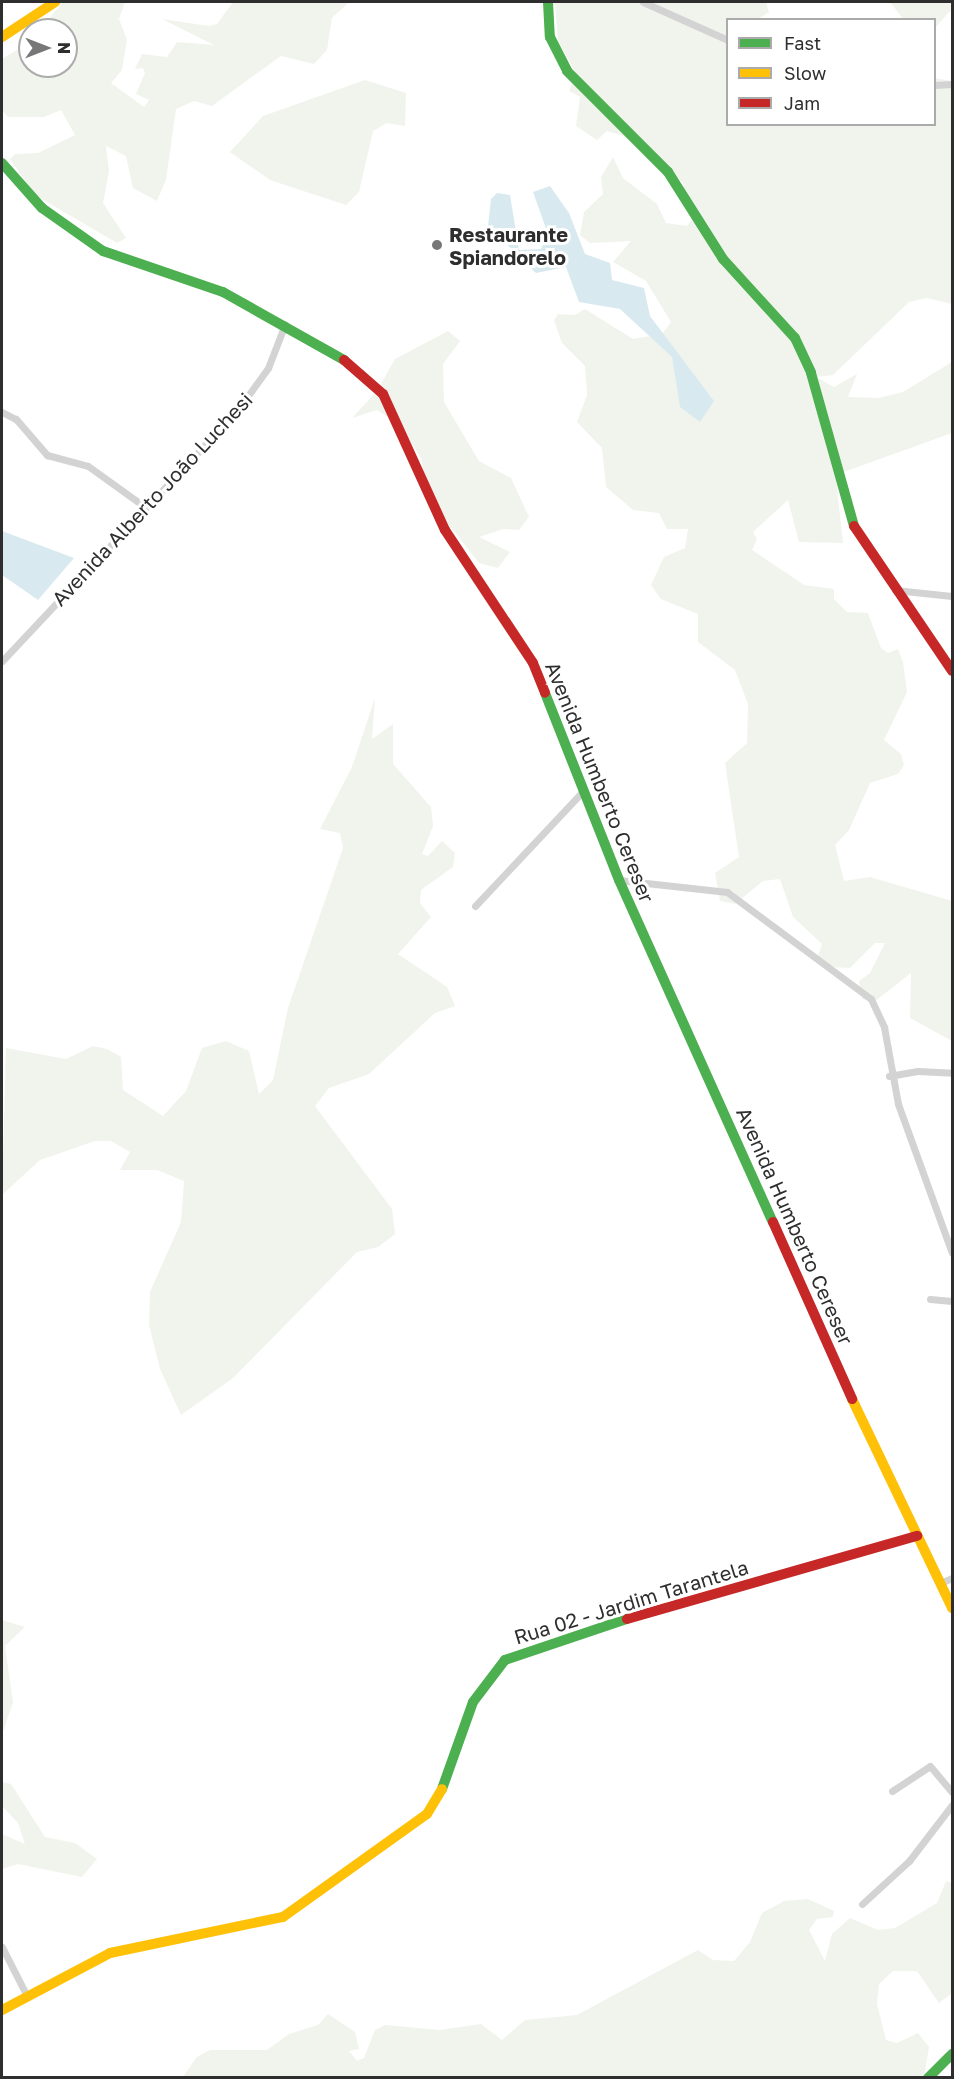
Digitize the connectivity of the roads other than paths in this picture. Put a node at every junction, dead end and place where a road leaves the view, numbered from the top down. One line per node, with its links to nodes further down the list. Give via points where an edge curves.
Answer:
1 (55, 2): 4 (main road)
2 (548, 2): 12 (main road, via 550,37 567,71 668,172 723,259 795,338 818,396 844,503)
3 (644, 2): 5 (street)
4 (2, 37)
5 (726, 39)
6 (952, 84): 7 (street)
7 (936, 85)
8 (2, 162): 9 (main road, Avenida Humberto Cereser, via 42,208 103,251 223,292)
9 (285, 324): 11 (street, Avenida Alberto João Luchesi, via 268,368 237,411); 16 (main road, Avenida Humberto Cereser, via 357,369 398,417 446,530 533,663)
10 (2, 412): 11 (street, via 16,419 47,455 88,466)
11 (145, 507): 14 (street, Avenida Alberto João Luchesi)
12 (894, 590): 13 (street); 15 (main road)
13 (952, 596)
14 (2, 661)
15 (952, 671)
16 (583, 791): 17 (main road, Avenida Humberto Cereser); 18 (street)
17 (619, 880): 20 (street, via 712,887 753,908 804,953 871,999 884,1027); 24 (main road, Avenida Humberto Cereser)
18 (475, 906)
19 (952, 1073): 20 (street, via 918,1071)
20 (889, 1076): 21 (street)
21 (952, 1253)
22 (930, 1299): 23 (street)
23 (952, 1301)
24 (917, 1536): 26 (main road, Avenida Humberto Cereser); 33 (main road, Rua 02 - Jardim Tarantela, via 534,1646 505,1660 473,1702 452,1772 427,1814 293,1910 268,1923 110,1953)
25 (952, 1578): 26 (street)
26 (940, 1583): 27 (main road, Avenida Humberto Cereser)
27 (952, 1608)
28 (892, 1791): 29 (street, via 930,1766)
29 (952, 1792)
30 (952, 1805): 31 (street, via 909,1861)
31 (862, 1904)
32 (2, 1947): 33 (street)
33 (27, 1996): 34 (main road)
34 (2, 2010)
35 (952, 2054): 36 (main road)
36 (928, 2078)

